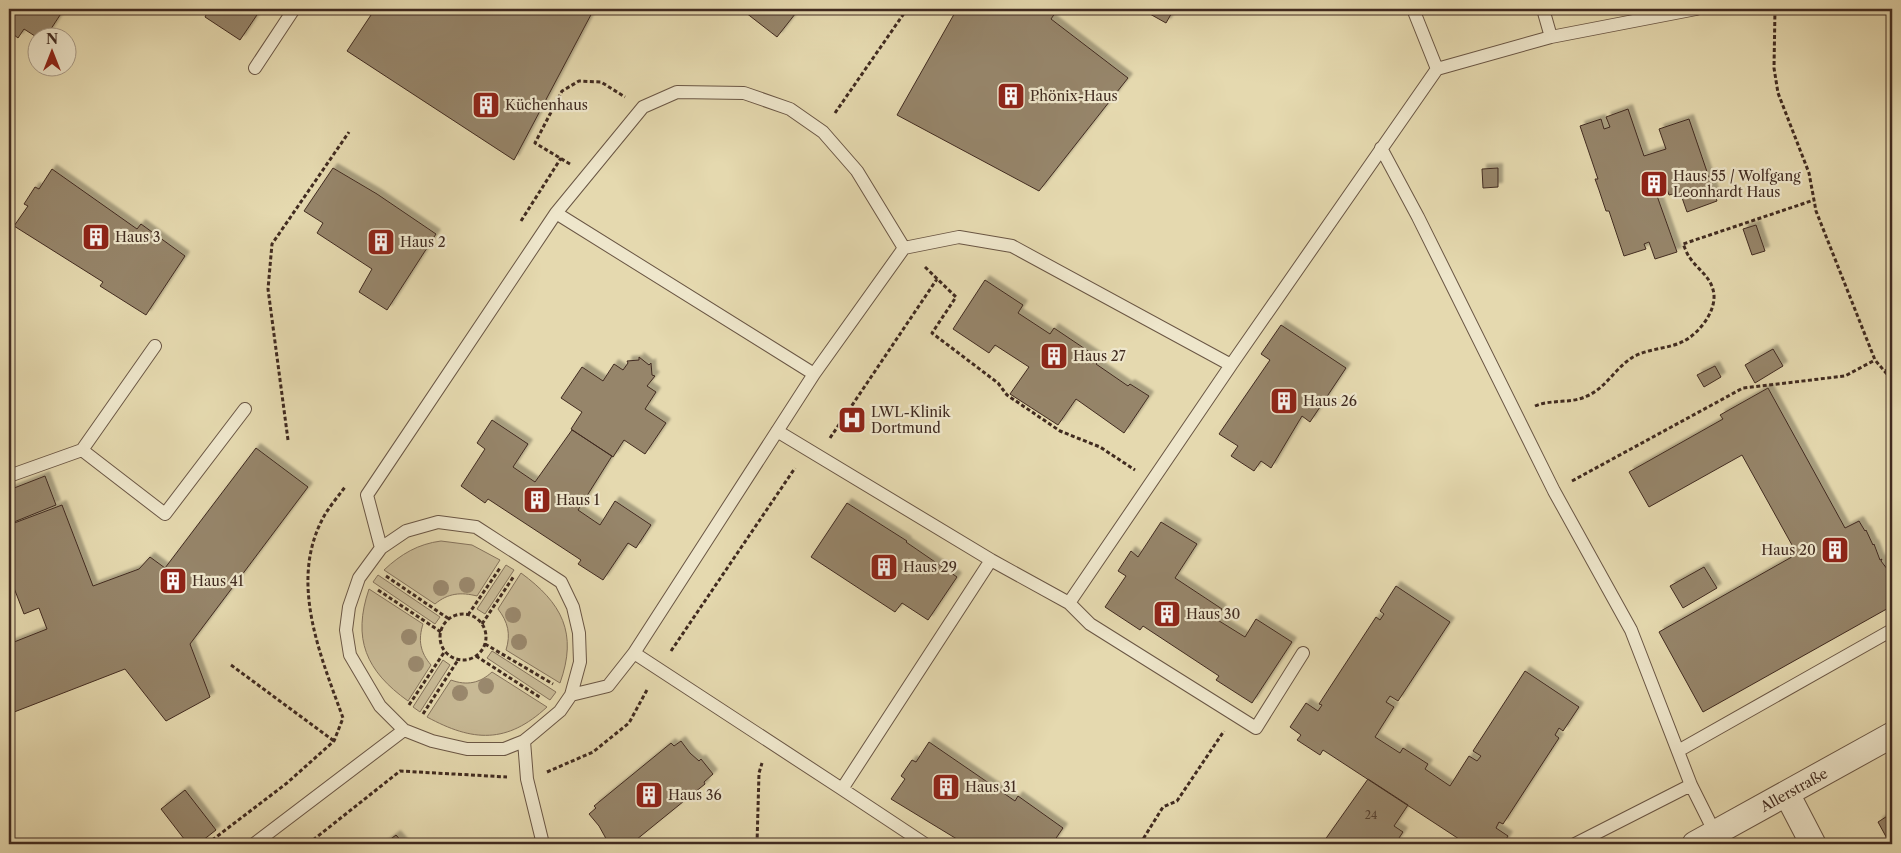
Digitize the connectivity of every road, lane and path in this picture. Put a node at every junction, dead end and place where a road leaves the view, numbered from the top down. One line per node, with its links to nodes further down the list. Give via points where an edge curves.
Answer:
1 (294, 9): 8 (lane)
2 (907, 9): 12 (path)
3 (1413, 9): 9 (lane)
4 (1543, 9): 7 (lane)
5 (1696, 9): 7 (lane)
6 (1775, 9): 15 (path, via 1774,68 1778,93 1809,173)
7 (1551, 37): 9 (lane)
8 (255, 68)
9 (1437, 69): 13 (lane)
10 (643, 107): 12 (lane, via 677,92 744,93 790,109); 14 (lane); 14 (path, via 601,82 579,81 562,91 535,143)
11 (349, 132): 29 (path, via 272,244 268,289)
12 (822, 132): 17 (lane, via 857,171)
13 (1381, 148): 21 (lane); 27 (lane)
14 (587, 174): 16 (lane)
15 (1814, 200): 20 (path); 27 (path, via 1683,244 1690,259 1708,276 1714,296 1710,314 1699,328 1684,341 1633,357 1603,387 1586,397 1542,403)
16 (556, 213): 24 (lane); 36 (lane, via 368,495)
17 (904, 248): 18 (path); 21 (lane, via 960,237 1012,246); 24 (lane)
18 (937, 279): 30 (path, via 827,443); 34 (path, via 956,296 932,333 998,382 1006,395 1060,431 1100,447)
19 (155, 346): 31 (lane)
20 (1875, 360): 23 (path); 35 (path, via 1845,376 1743,388)
21 (1231, 365): 34 (lane)
22 (1892, 367): 23 (path)
23 (1884, 371): 25 (path)
24 (814, 374): 28 (lane)
25 (1892, 380)
26 (245, 409): 31 (lane, via 165,514)
27 (1516, 414): 35 (lane)
28 (777, 431): 30 (lane); 50 (lane)
29 (288, 440)
30 (807, 449): 39 (lane)
31 (82, 450): 32 (lane)
32 (9, 476)
33 (348, 482): 60 (path, via 321,522 308,563 309,605 319,653 343,718)
34 (1152, 482): 42 (lane)
35 (1554, 491): 63 (lane, via 1631,630)
36 (381, 548): 37 (lane, via 406,531 438,522 476,527); 40 (lane)
37 (512, 550): 38 (lane); 43 (path)
38 (526, 559): 45 (path); 55 (lane, via 561,582 573,607 579,633 580,662)
39 (991, 560): 42 (lane); 65 (lane)
40 (368, 565): 41 (lane); 44 (path)
41 (359, 578): 47 (path); 58 (lane, via 348,607 346,630 350,655 380,706)
42 (1069, 603): 57 (lane, via 1090,624)
43 (468, 615): 44 (path); 45 (path)
44 (450, 619): 47 (path)
45 (482, 624): 48 (path)
46 (1892, 630): 63 (lane)
47 (441, 632): 49 (path)
48 (485, 644): 52 (path); 55 (path)
49 (445, 651): 53 (path); 58 (path)
50 (634, 653): 55 (lane, via 608,686); 62 (lane)
51 (1304, 653): 57 (lane, via 1256,728)
52 (476, 656): 53 (path); 56 (path)
53 (458, 660): 58 (path)
54 (231, 665): 60 (path)
55 (571, 695): 56 (lane)
56 (560, 711): 61 (lane)
57 (1235, 714): 73 (path, via 1177,801 1163,807)
58 (404, 729): 61 (lane, via 432,741 467,749 504,749); 69 (lane)
59 (1892, 735): 66 (street, Allerstraße)
60 (334, 741): 68 (path, via 287,783)
61 (524, 741): 70 (lane, via 527,778)
62 (769, 741): 65 (lane); 71 (path, via 759,774)
63 (1678, 751): 64 (lane)
64 (1691, 785): 67 (lane); 74 (lane)
65 (842, 789): 72 (lane)
66 (1787, 794): 67 (street, Allerstraße); 75 (street)
67 (1705, 839)
68 (207, 844)
69 (254, 844)
70 (543, 844)
71 (756, 844)
72 (925, 844)
73 (1140, 844)
74 (1574, 844)
75 (1813, 844)

